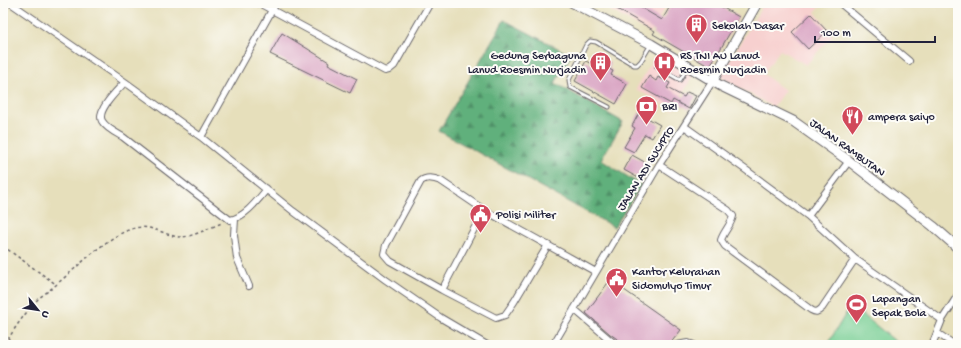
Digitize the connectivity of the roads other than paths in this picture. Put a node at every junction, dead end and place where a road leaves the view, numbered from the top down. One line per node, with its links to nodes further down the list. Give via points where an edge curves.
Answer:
1 (259, 3): 8 (street)
2 (276, 3): 8 (street)
3 (430, 3): 8 (street, via 394,66 385,71)
4 (573, 3): 9 (main road, JALAN RAMBUTAN)
5 (757, 3): 14 (main road, JALAN ADI SUCIPTO)
6 (840, 3): 10 (street)
7 (12, 4): 13 (street)
8 (272, 10): 17 (street)
9 (651, 44): 12 (main road, JALAN RAMBUTAN); 15 (lane, via 637,65 596,42 590,41 586,45 569,84)
10 (909, 61)
11 (657, 67): 12 (lane, via 680,80)
12 (688, 67): 14 (main road, JALAN RAMBUTAN)
13 (125, 82): 17 (street); 23 (street, via 108,101 101,116 102,121)
14 (712, 82): 16 (street, JALAN ADI SUCIPTO); 18 (main road, JALAN RAMBUTAN, via 793,121)
15 (609, 107)
16 (684, 126): 19 (street, JALAN ADI SUCIPTO); 22 (street)
17 (201, 136): 20 (street)
18 (849, 161): 22 (street); 25 (main road, JALAN RAMBUTAN)
19 (659, 165): 26 (street, via 728,210 733,216 722,236 721,240 725,246 814,312 822,308); 27 (street, JALAN ADI SUCIPTO)
20 (267, 189): 23 (street, via 249,210); 34 (street, via 293,211 435,314)
21 (484, 210): 24 (street); 29 (street); 29 (street, via 441,181 433,178 424,179 386,245 384,254 390,261)
22 (808, 216): 26 (street)
23 (232, 220): 28 (street, via 236,254)
24 (548, 245): 27 (street); 29 (street, via 505,315 496,318)
25 (958, 248)
26 (855, 259): 32 (street)
27 (596, 272): 31 (street, JALAN ADI SUCIPTO)
28 (250, 286)
29 (442, 290)
30 (958, 295): 32 (street)
31 (574, 310): 35 (street, JALAN ADI SUCIPTO); 36 (street)
32 (942, 320): 33 (street)
33 (937, 333): 39 (street); 40 (street)
34 (487, 345)
35 (553, 345)
36 (616, 345)
37 (677, 345): 38 (street)
38 (694, 345)
39 (932, 345)
40 (955, 345)

